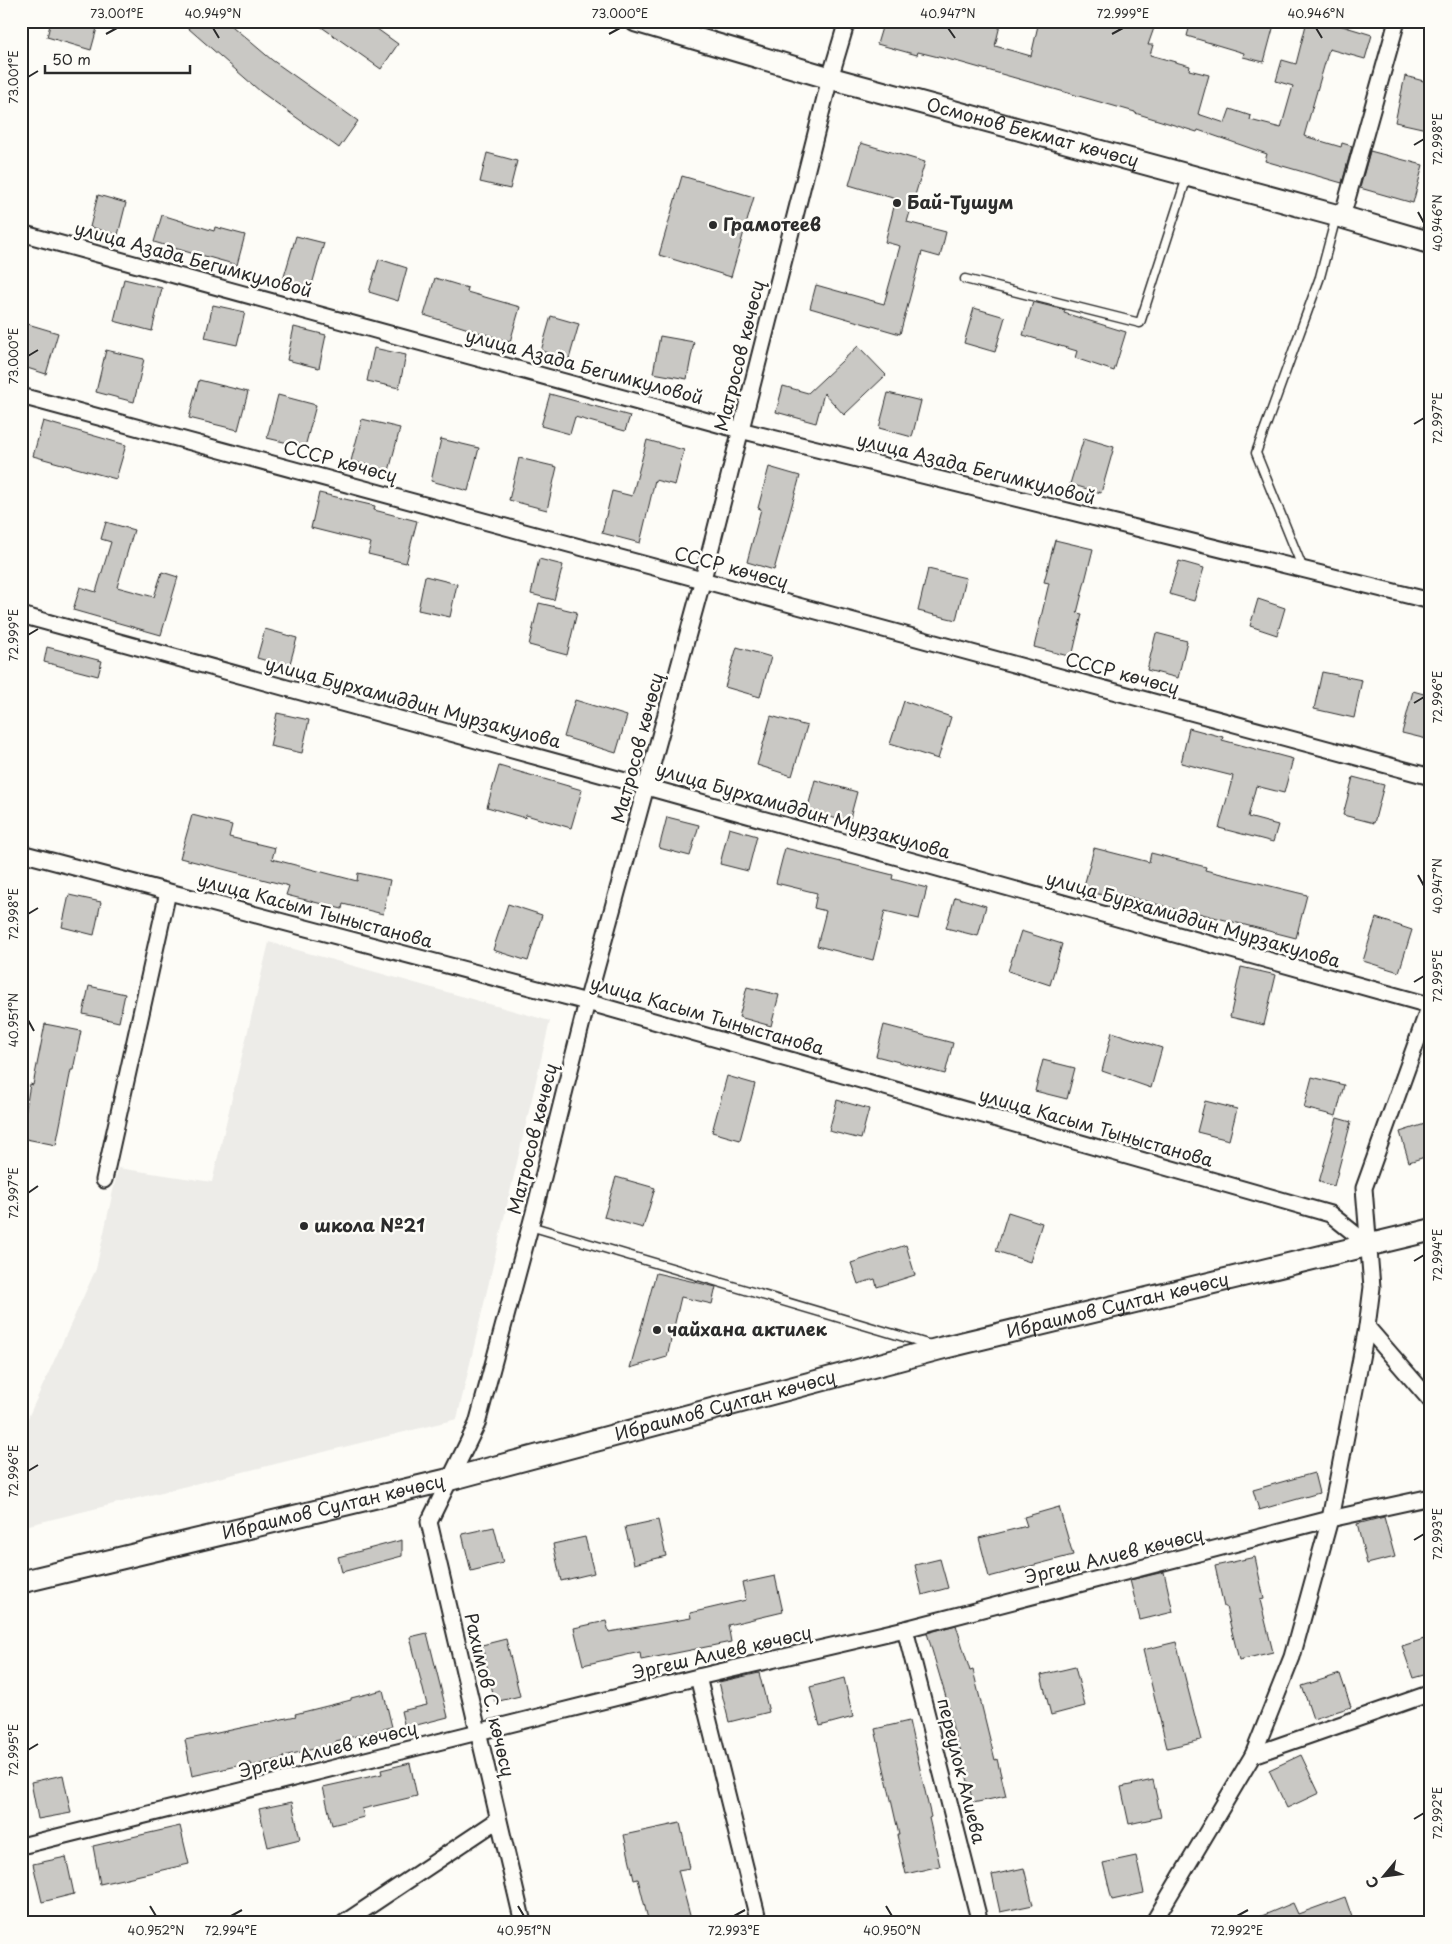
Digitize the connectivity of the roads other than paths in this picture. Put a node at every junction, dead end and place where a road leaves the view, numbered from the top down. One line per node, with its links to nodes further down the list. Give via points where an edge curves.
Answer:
1 (636, 21): 4 (main road, Осмонов Бекмат көчөсү)
2 (847, 21): 4 (street, Матросов көчөсү)
3 (1397, 21): 6 (street)
4 (830, 78): 5 (main road, Осмонов Бекмат көчөсү); 11 (street, Матросов көчөсү)
5 (1188, 175): 6 (main road, Осмонов Бекмат көчөсү); 9 (lane, via 1140,324)
6 (1339, 216): 8 (main road, Осмонов Бекмат көчөсү); 12 (lane, via 1256,453)
7 (21, 233): 11 (street, улица Азада Бегимкуловой)
8 (1431, 243)
9 (965, 279)
10 (21, 396): 13 (street, СССР көчөсү)
11 (740, 430): 12 (street, улица Азада Бегимкуловой); 13 (street, Матросов көчөсү)
12 (1304, 569): 14 (street, улица Азада Бегимкуловой)
13 (703, 579): 16 (street, СССР көчөсү); 17 (street, Матросов көчөсү)
14 (1431, 601)
15 (21, 615): 17 (street, улица Бурхамиддин Мурзакулова)
16 (1431, 777)
17 (647, 787): 20 (street, Матросов көчөсү); 21 (street, улица Бурхамиддин Мурзакулова)
18 (21, 853): 19 (street, улица Касым Тыныстанова)
19 (168, 892): 20 (street, улица Касым Тыныстанова); 22 (street)
20 (587, 1002): 23 (street, Матросов көчөсү); 25 (street, улица Касым Тыныстанова, via 1330,1214)
21 (1430, 1004): 25 (street, via 1364,1188)
22 (104, 1180)
23 (530, 1226): 27 (lane); 29 (street, Матросов көчөсү, via 477,1424)
24 (1431, 1230): 25 (main road, Ибраимов Султан көчөсү)
25 (1370, 1246): 26 (street, via 1372,1287); 27 (main road, Ибраимов Султан көчөсү)
26 (1366, 1327): 28 (street); 31 (street)
27 (942, 1348): 29 (main road, Ибраимов Султан көчөсү)
28 (1431, 1401)
29 (451, 1479): 32 (main road, Ибраимов Султан көчөсү); 36 (street, Рахимов С. көчөсү, via 429,1522)
30 (1431, 1497): 31 (street, Эргеш Алиев көчөсү)
31 (1330, 1519): 33 (street, Эргеш Алиев көчөсү); 37 (street, via 1292,1657)
32 (21, 1582)
33 (905, 1629): 34 (street, Эргеш Алиев көчөсү); 43 (street, переулок Алиева)
34 (698, 1677): 36 (street, Эргеш Алиев көчөсү); 42 (street)
35 (1431, 1692): 37 (street)
36 (479, 1731): 38 (street, Рахимов С. көчөсү); 39 (street, Эргеш Алиев көчөсү)
37 (1252, 1754): 44 (street)
38 (498, 1820): 40 (street); 41 (street, Рахимов С. көчөсү)
39 (21, 1846)
40 (344, 1923)
41 (523, 1923)
42 (759, 1923)
43 (980, 1923)
44 (1153, 1923)

